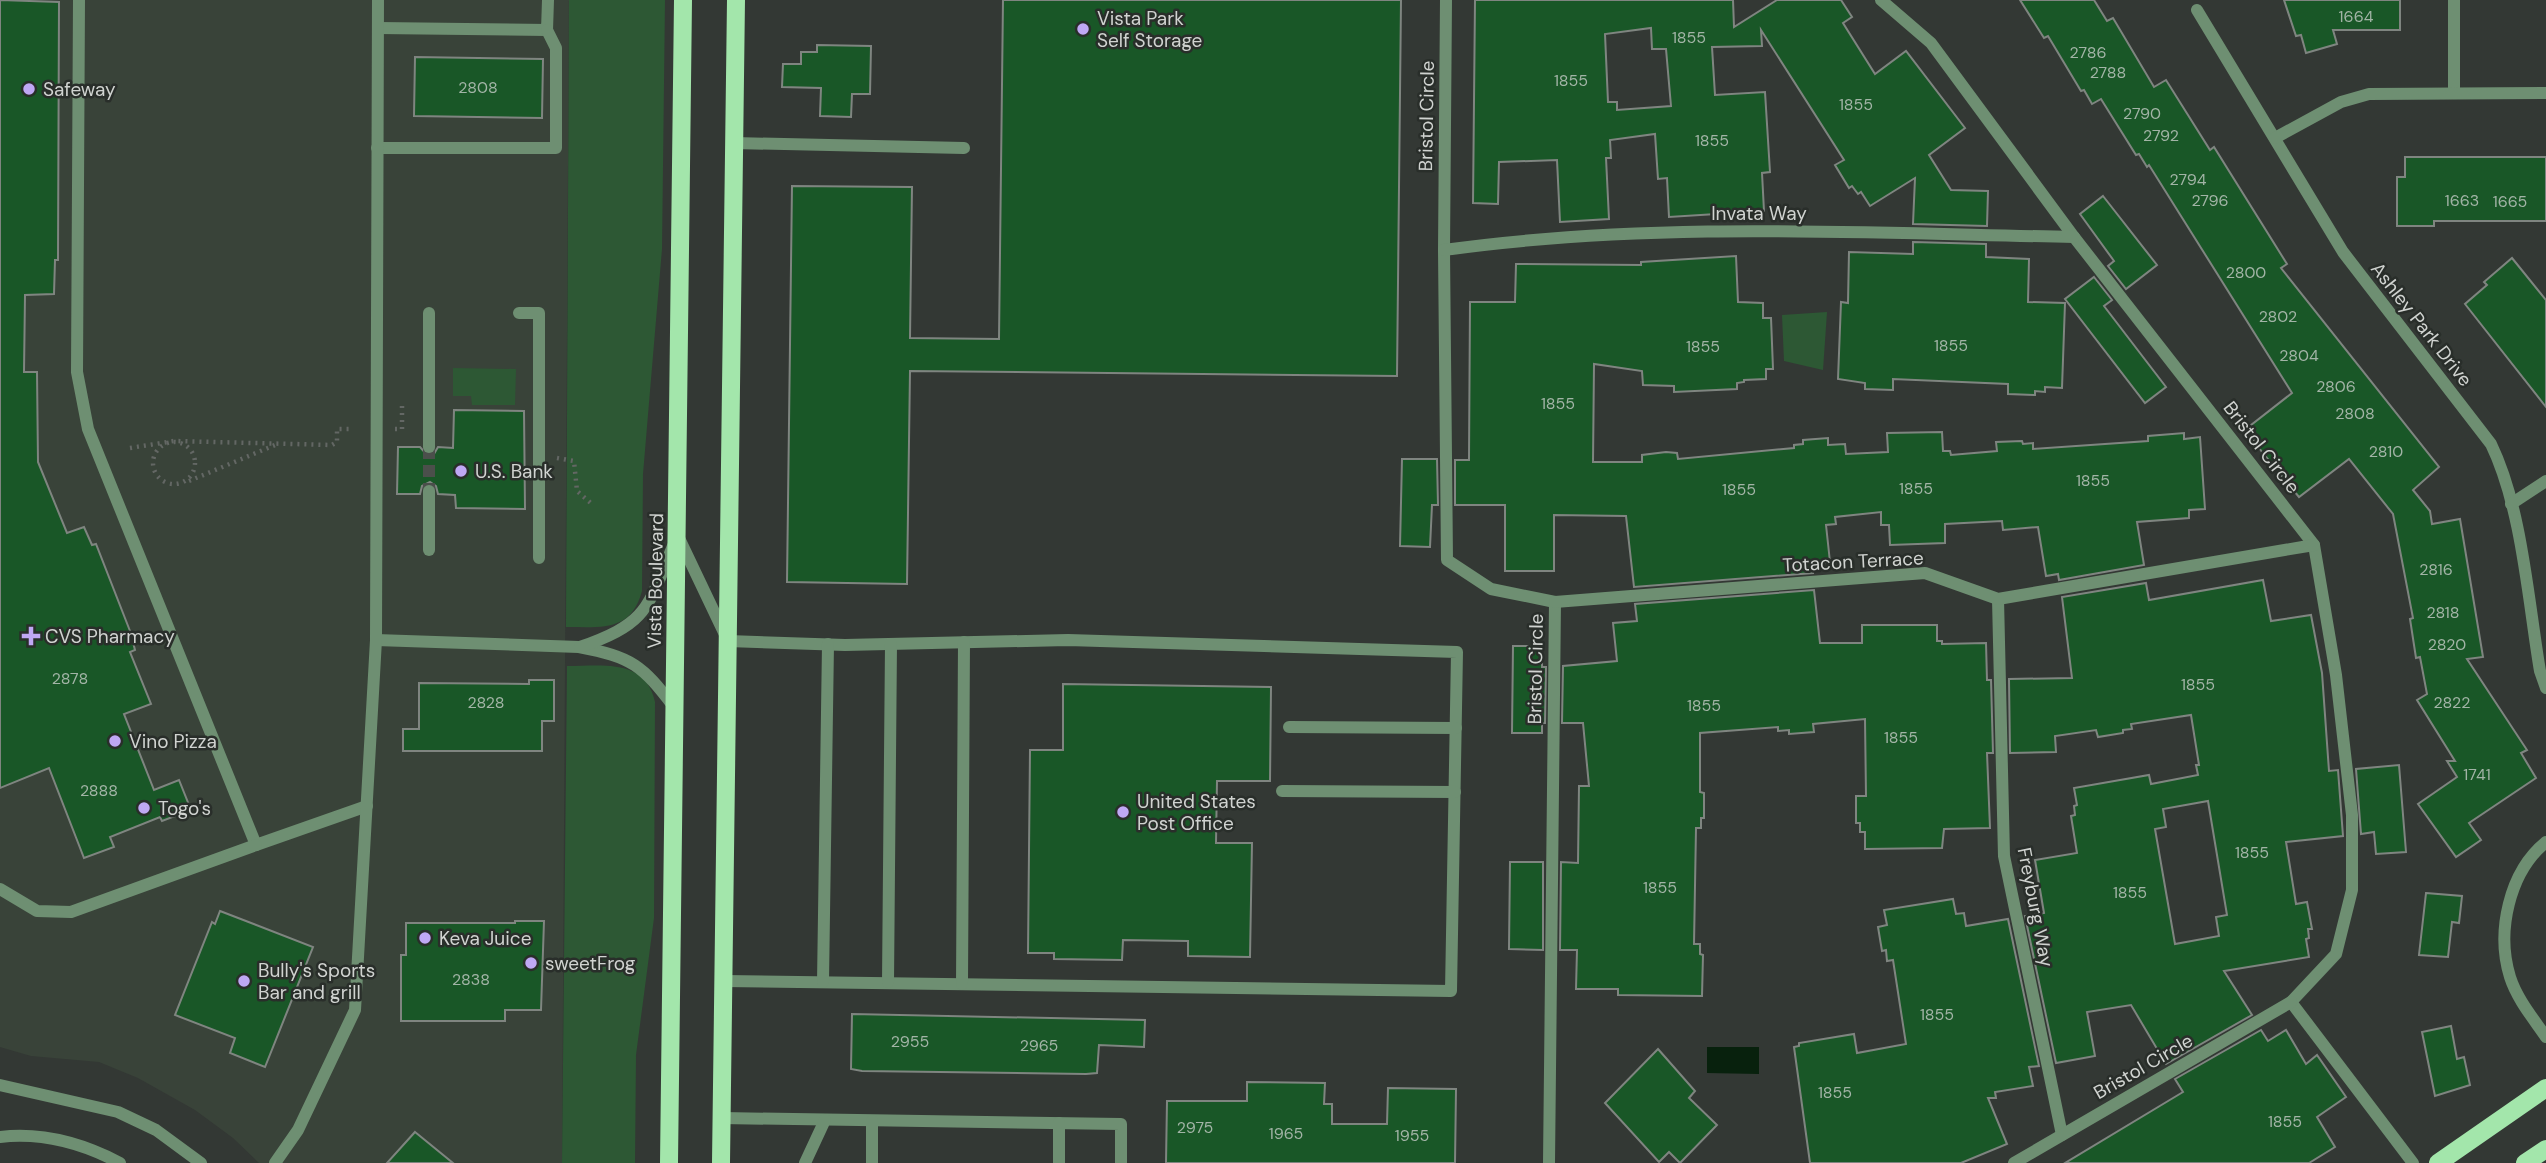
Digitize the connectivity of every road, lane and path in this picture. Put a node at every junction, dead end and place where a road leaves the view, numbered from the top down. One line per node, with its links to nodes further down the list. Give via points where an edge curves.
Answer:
1 (79, 0): 55 (street, via 77,372 83,413)
2 (378, 0): 10 (street)
3 (548, 0): 11 (street)
4 (683, 0): 35 (main road, Vista Boulevard)
5 (736, 0): 15 (main road)
6 (1446, 0): 19 (street, Bristol Circle)
7 (1881, 0): 18 (street, Bristol Circle, via 1931,43)
8 (2454, 0): 12 (street)
9 (2197, 10): 14 (street, Ashley Park Drive)
10 (378, 27): 11 (street); 16 (street)
11 (547, 30): 16 (street, via 556,48 556,148)
12 (2454, 92): 13 (street); 14 (street, via 2369,94 2342,102)
13 (2546, 93)
14 (2275, 138): 33 (street, Ashley Park Drive, via 2343,253 2491,444)
15 (734, 143): 17 (street); 42 (main road)
16 (377, 148): 41 (street)
17 (964, 148)
18 (2074, 237): 19 (street, Invata Way, via 1730,230 1513,240); 36 (street, Bristol Circle)
19 (1444, 250): 40 (street, Bristol Circle, via 1447,560 1491,589)
20 (429, 313): 27 (street)
21 (519, 313): 29 (street, via 539,313)
22 (402, 402): 24 (path, via 402,429)
23 (353, 429): 26 (path, via 337,429 337,442 332,445)
24 (395, 429)
25 (174, 442): 26 (path); 28 (path); 31 (path, via 185,444 193,453 196,464); 31 (path, via 155,453 155,475 174,485)
26 (279, 443): 31 (path)
27 (429, 447)
28 (131, 448)
29 (539, 458): 34 (path, via 574,461 577,491); 38 (street)
30 (2546, 481): 33 (street)
31 (185, 482)
32 (429, 491): 37 (street)
33 (2511, 504): 47 (street, Ashley Park Drive)
34 (593, 505)
35 (677, 534): 42 (street); 46 (street, via 648,606 636,621); 48 (main road, Vista Boulevard)
36 (2314, 545): 39 (street, Totacon Terrace); 61 (street, Bristol Circle, via 2336,675 2350,802 2352,890 2336,954)
37 (429, 550)
38 (538, 558)
39 (1998, 599): 40 (street, Totacon Terrace, via 1925,573); 69 (street, Freyburg Way, via 2004,856)
40 (1555, 602): 81 (street, Bristol Circle)
41 (376, 640): 46 (street); 53 (street)
42 (728, 642): 44 (street); 57 (main road)
43 (964, 642): 45 (street); 50 (street, via 1068,640 1457,653); 60 (street)
44 (828, 644): 45 (street); 58 (street)
45 (891, 644): 59 (street)
46 (579, 647): 48 (street, via 631,660)
47 (2546, 688)
48 (674, 707): 75 (main road, Vista Boulevard)
49 (1289, 727): 50 (street)
50 (1456, 728): 52 (street)
51 (1282, 791): 52 (street)
52 (1455, 792): 60 (street, via 1451,991)
53 (367, 806): 55 (street); 74 (street, via 355,1010 298,1130)
54 (2546, 842): 62 (street, via 2521,872 2504,928 2510,977)
55 (256, 845): 56 (street, via 71,912 37,912)
56 (0, 889)
57 (724, 981): 58 (street); 65 (main road)
58 (823, 982): 59 (street)
59 (888, 982): 60 (street)
60 (962, 984)
61 (2291, 1002): 69 (street, Bristol Circle); 83 (street)
62 (2546, 1037)
63 (0, 1085): 73 (street, via 118,1112 156,1130)
64 (2546, 1088): 84 (main road)
65 (722, 1118): 66 (street); 76 (main road)
66 (825, 1120): 67 (street); 77 (street)
67 (872, 1121): 68 (street); 78 (street)
68 (1059, 1123): 79 (street); 80 (street, via 1121,1124)
69 (2062, 1135): 82 (street, Bristol Circle)
70 (0, 1137): 72 (street, via 49,1137)
71 (2546, 1149): 85 (main road)
72 (120, 1163)
73 (201, 1163)
74 (275, 1163)
75 (669, 1163)
76 (721, 1163)
77 (805, 1163)
78 (872, 1163)
79 (1059, 1163)
80 (1121, 1163)
81 (1549, 1163)
82 (2014, 1163)
83 (2413, 1163)
84 (2438, 1163)
85 (2525, 1163)

